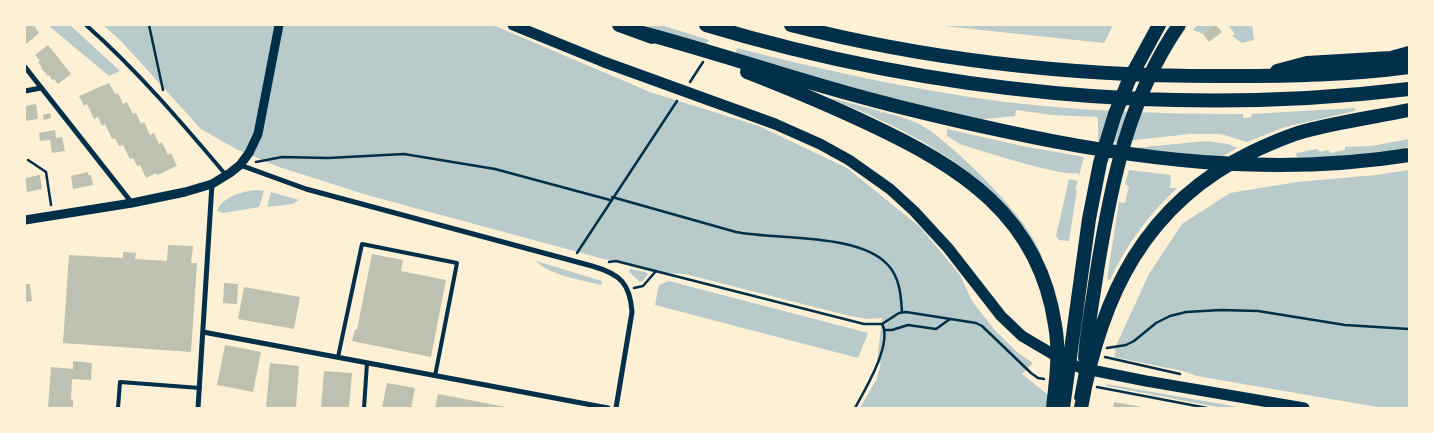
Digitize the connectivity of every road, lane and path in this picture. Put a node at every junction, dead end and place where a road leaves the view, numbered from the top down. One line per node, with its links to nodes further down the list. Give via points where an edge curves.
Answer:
1 (86, 25): 21 (lane)
2 (149, 25): 21 (path)
3 (281, 25): 25 (street, via 258,134)
4 (513, 25): 46 (main road, via 775,124 849,160 914,211 948,248 1001,316 1022,336 1053,356)
5 (620, 25): 10 (highway)
6 (706, 25): 18 (highway, via 885,69 976,84 1061,93 1226,100)
7 (791, 25): 15 (highway, via 914,51 1030,67 1109,74)
8 (1159, 25): 42 (highway, via 1118,105 1096,182 1089,219)
9 (1179, 25): 42 (highway, via 1137,103 1121,150)
10 (643, 33): 23 (highway, via 874,100 1098,150 1248,166 1320,165); 59 (highway, via 822,103 906,141 950,167 989,197 1032,251 1047,290 1056,327)
11 (1409, 53): 15 (highway, via 1392,58 1307,63)
12 (706, 57): 17 (path)
13 (25, 67): 16 (street)
14 (1409, 67): 15 (highway)
15 (1257, 76)
16 (41, 88): 19 (street); 30 (street)
17 (685, 89)
18 (1409, 89)
19 (25, 91)
20 (680, 97): 28 (path)
21 (167, 106): 26 (lane)
22 (1409, 110): 42 (highway, via 1305,131 1235,160 1207,178 1158,222)
23 (1409, 155)
24 (28, 160): 29 (path, via 46,172)
25 (240, 164): 26 (street); 28 (path, via 282,157 404,154 495,169); 32 (street, via 306,188)
26 (226, 175): 27 (street)
27 (212, 184): 30 (street); 41 (street)
28 (611, 199): 32 (path); 36 (path, via 755,236 809,238 860,248 875,254 888,265 897,279)
29 (51, 203)
30 (132, 203): 31 (street)
31 (25, 220)
32 (572, 260): 33 (street)
33 (592, 266): 34 (path, via 616,261); 57 (street, via 617,276 630,297 631,322)
34 (656, 271): 35 (path); 38 (path, via 864,324)
35 (643, 286)
36 (902, 312): 37 (path); 38 (path)
37 (950, 319): 40 (path, via 936,329 908,325); 48 (path, via 980,324 1031,373)
38 (882, 324): 40 (path)
39 (1409, 329): 43 (path, via 1345,325 1258,312 1186,312 1156,323 1126,345)
40 (885, 330): 58 (path, via 872,378)
41 (203, 332): 44 (street); 50 (street)
42 (1087, 333): 51 (highway); 51 (highway)
43 (1105, 348)
44 (338, 357): 45 (street); 47 (lane, via 362,244 457,263)
45 (367, 363): 47 (street); 55 (lane)
46 (1081, 368): 49 (lane); 61 (main road)
47 (435, 376): 52 (street)
48 (1047, 380)
49 (1078, 385): 51 (lane); 60 (path)
50 (200, 388): 53 (lane, via 120,382); 54 (street)
51 (1076, 404)
52 (597, 407): 56 (street)
53 (118, 408)
54 (198, 408)
55 (364, 408)
56 (608, 408)
57 (616, 408)
58 (855, 408)
59 (1053, 408)
60 (1207, 408)
61 (1304, 408)

